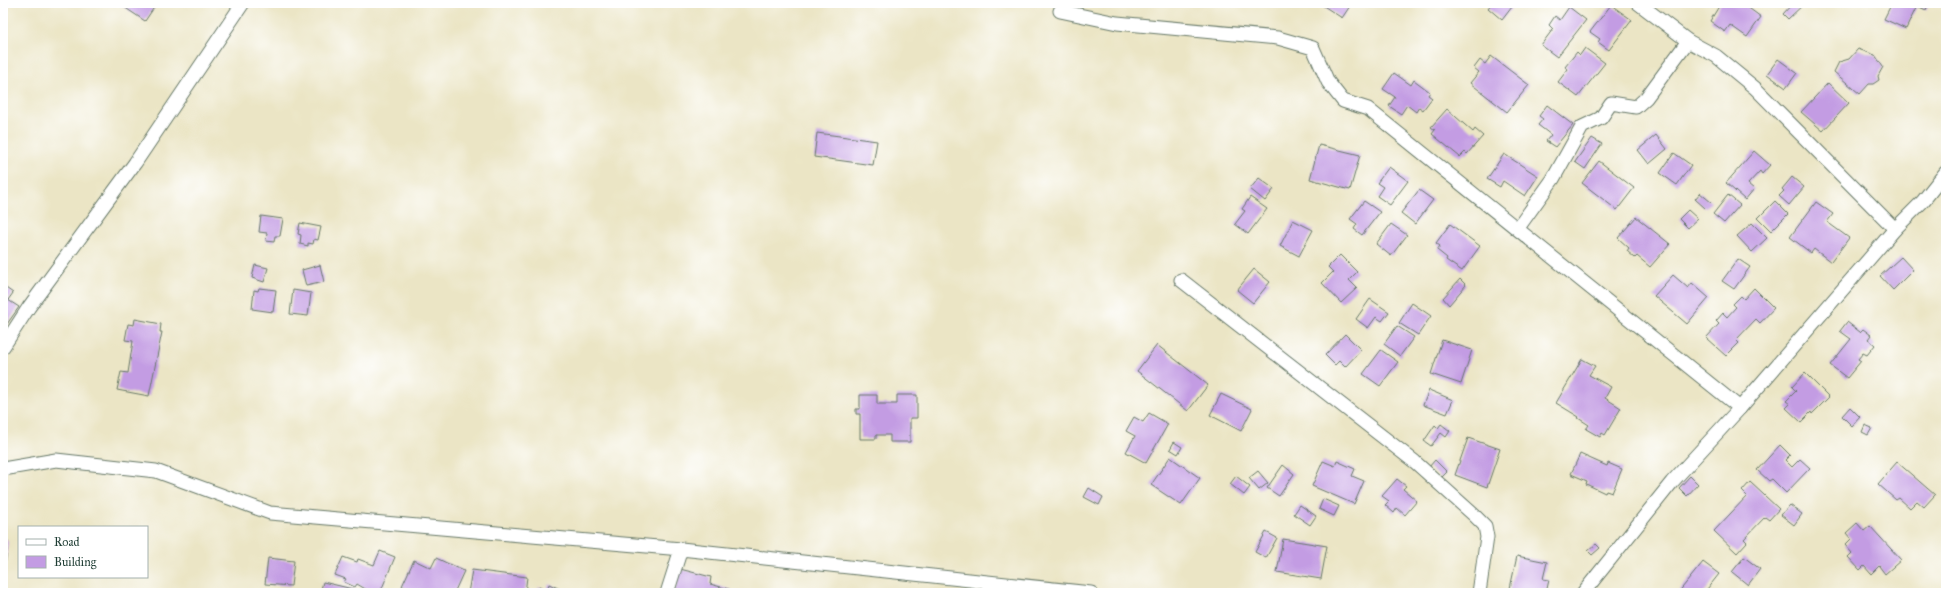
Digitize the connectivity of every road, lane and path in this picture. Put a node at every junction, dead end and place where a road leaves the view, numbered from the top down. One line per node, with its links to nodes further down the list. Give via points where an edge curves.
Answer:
1 (243, 3): 9 (street, via 135,163 29,307)
2 (1638, 3): 4 (street)
3 (1060, 12): 6 (street, via 1117,23 1278,38 1313,48 1328,82 1343,101 1368,109)
4 (1688, 41): 6 (street, via 1646,98 1636,107 1611,103 1601,118 1582,126 1553,179); 7 (street, via 1716,56 1755,88)
5 (1946, 172): 7 (street, via 1924,201)
6 (1518, 228): 10 (street)
7 (1895, 229): 10 (street)
8 (1181, 280): 15 (street, via 1415,462 1485,526 1487,537)
9 (3, 347)
10 (1740, 408): 16 (street, via 1672,482)
11 (3, 469): 12 (street, via 56,460 156,471 270,513)
12 (681, 550): 13 (street); 14 (street)
13 (667, 593)
14 (1090, 593)
15 (1479, 593)
16 (1583, 593)

